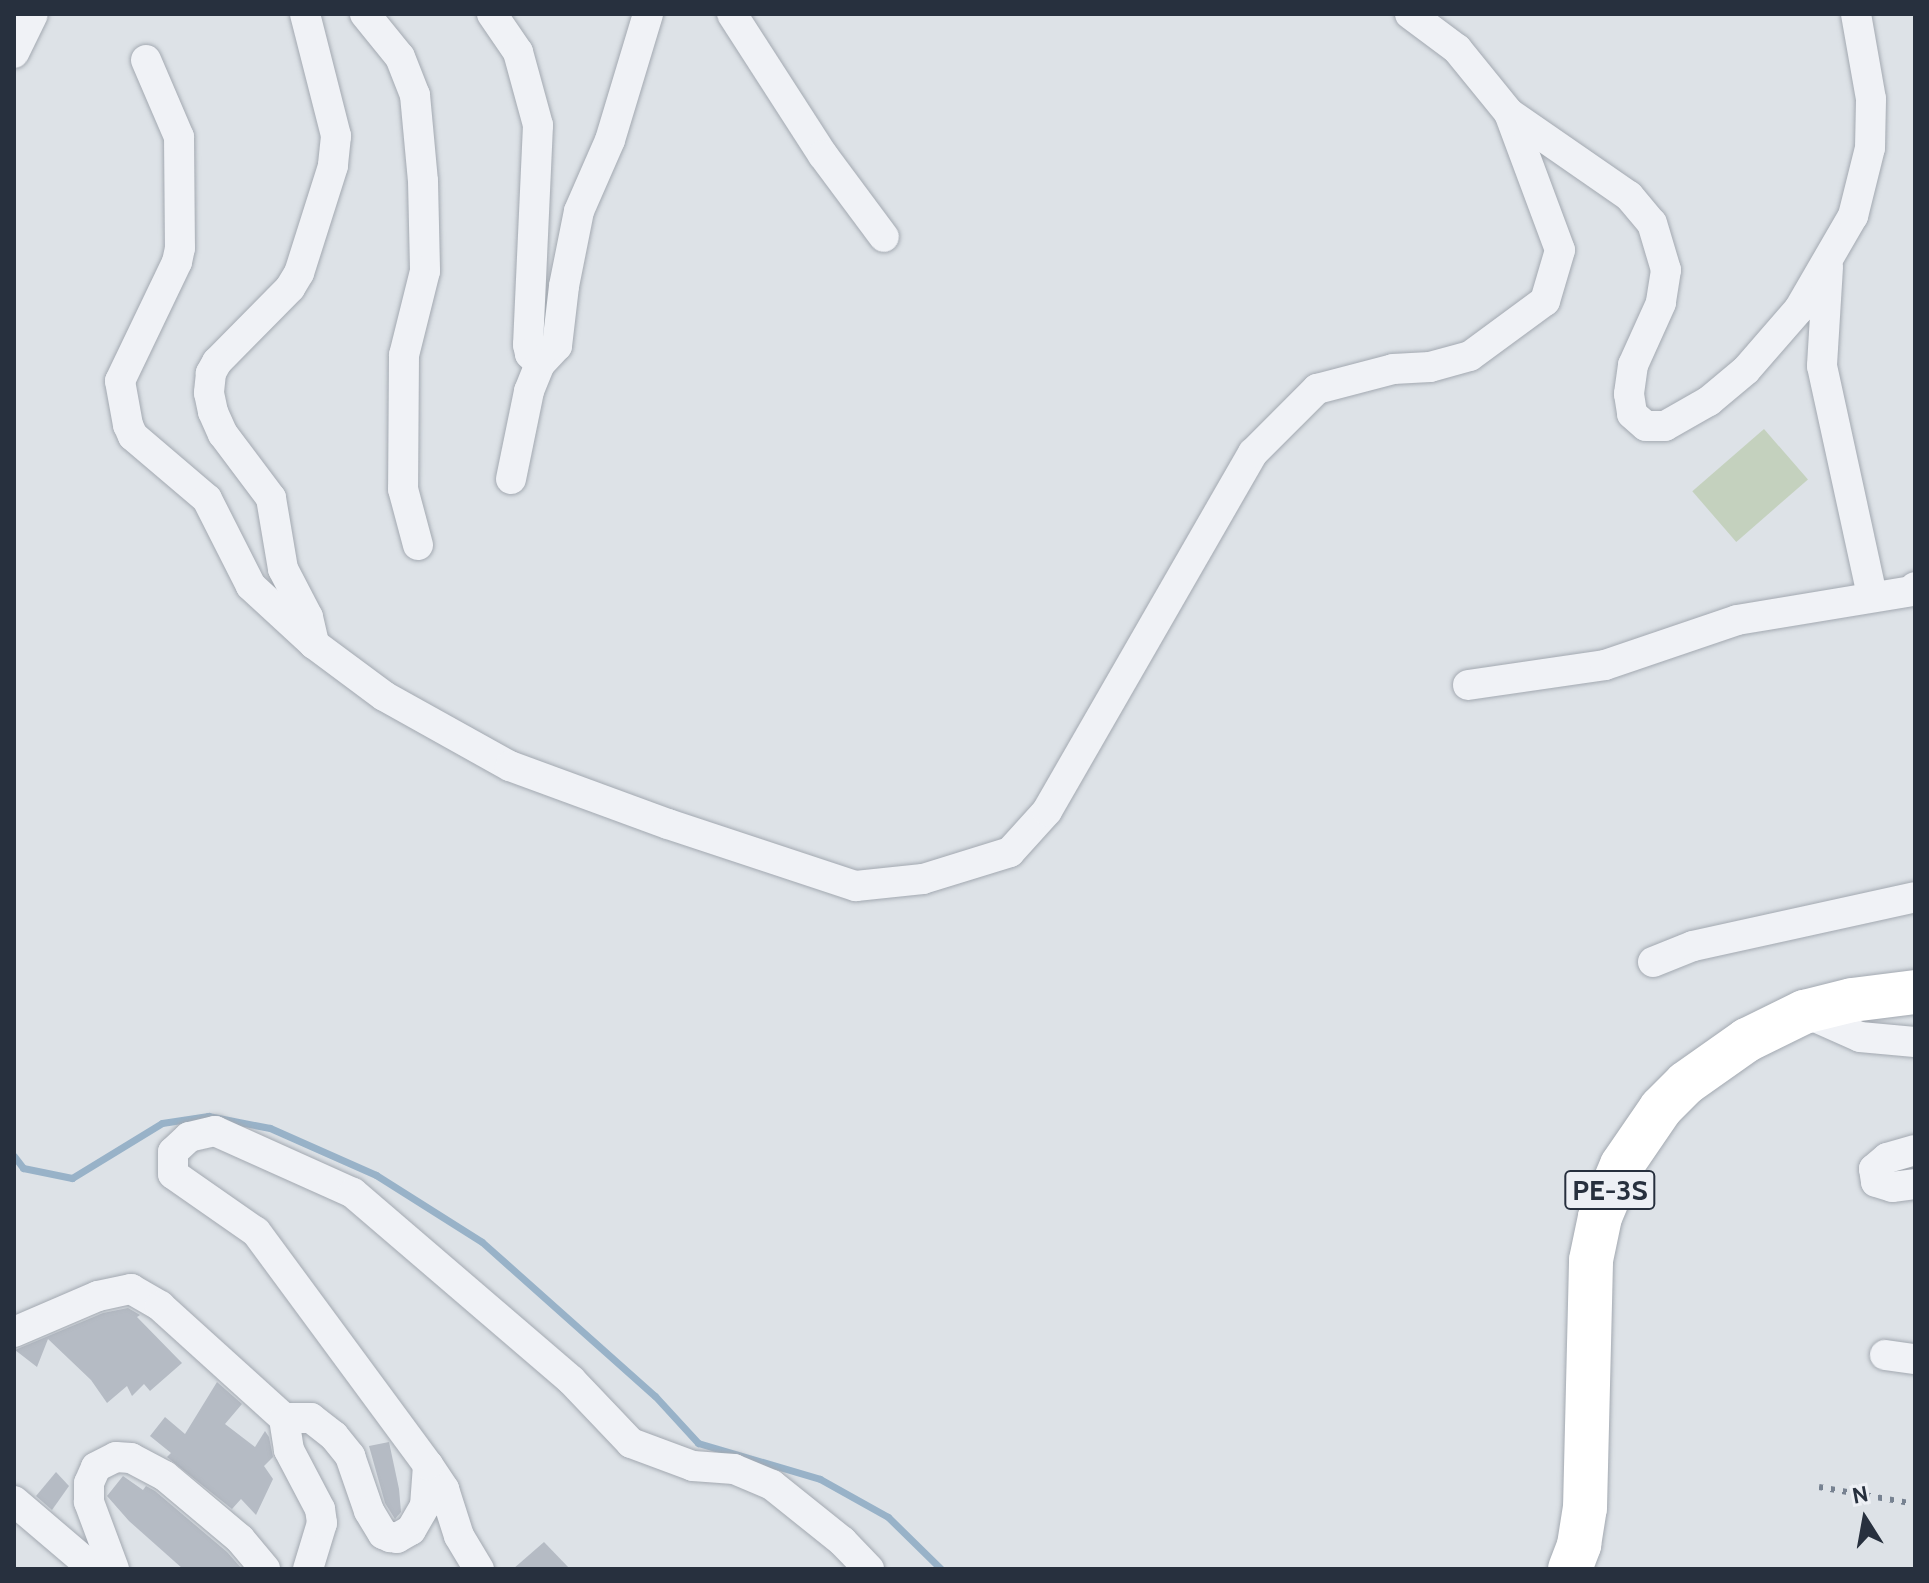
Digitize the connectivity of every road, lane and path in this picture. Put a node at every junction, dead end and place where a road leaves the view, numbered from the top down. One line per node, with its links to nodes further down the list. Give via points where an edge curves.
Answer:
1 (33, 14): 9 (street)
2 (305, 14): 19 (street, via 336,136 333,166 299,273 217,362 209,393 223,434 271,498 283,569 308,617)
3 (365, 14): 16 (street, via 400,57 415,95 425,271 404,355 403,489)
4 (492, 14): 14 (street, via 518,52 538,125 528,345)
5 (648, 14): 14 (street, via 610,140 579,211 557,346)
6 (732, 14): 12 (street, via 823,155)
7 (1410, 14): 11 (street, via 1457,49)
8 (1856, 14): 13 (street, via 1871,99 1870,148 1853,216)
9 (14, 53)
10 (146, 60): 19 (street, via 179,137 180,248 120,381 128,425 133,436 207,499 251,586)
11 (1509, 113): 13 (street, via 1629,196 1652,223 1666,270 1661,303 1633,365 1629,394 1632,414 1646,426 1665,426 1709,401 1746,370 1799,309); 19 (street, via 1560,250 1545,301 1470,356 1317,389 1253,453 1047,811 1010,852 923,879 856,886 510,766 384,696)
12 (884, 237)
13 (1828, 257): 18 (street, via 1822,366)
14 (540, 364): 15 (street, via 529,391)
15 (511, 479)
16 (418, 545)
17 (1914, 590): 18 (street)
18 (1872, 596): 20 (street, via 1737,620 1605,665)
19 (314, 644)
20 (1468, 685)
21 (1915, 897): 22 (street, via 1693,946)
22 (1653, 962)
23 (1915, 992): 24 (highway, PE-3S)
24 (1804, 1012): 25 (street, via 1860,1037); 40 (highway, PE-3S, via 1747,1040 1686,1083 1640,1135 1612,1186 1591,1260 1585,1508)
25 (1915, 1042)
26 (1915, 1150): 27 (street, via 1887,1158 1874,1169 1876,1182 1892,1187)
27 (1915, 1184)
28 (14, 1332): 31 (street, via 98,1296 131,1289 160,1306)
29 (1885, 1355): 30 (street)
30 (1915, 1359)
31 (284, 1418): 32 (street, via 311,1418 334,1436 350,1456 369,1511 390,1537 405,1536 425,1506); 37 (street, via 289,1450 320,1509 322,1523)
32 (428, 1465): 38 (street); 39 (street, via 256,1232 173,1174 173,1152 189,1137 215,1131 353,1193 571,1380 631,1443 693,1466 734,1469 772,1485)
33 (14, 1501): 34 (street)
34 (94, 1569)
35 (114, 1569): 36 (street, via 89,1502 89,1483 96,1467 116,1457 131,1458 165,1476 240,1539)
36 (265, 1569)
37 (308, 1569)
38 (479, 1569)
39 (869, 1569)
40 (1570, 1569)

